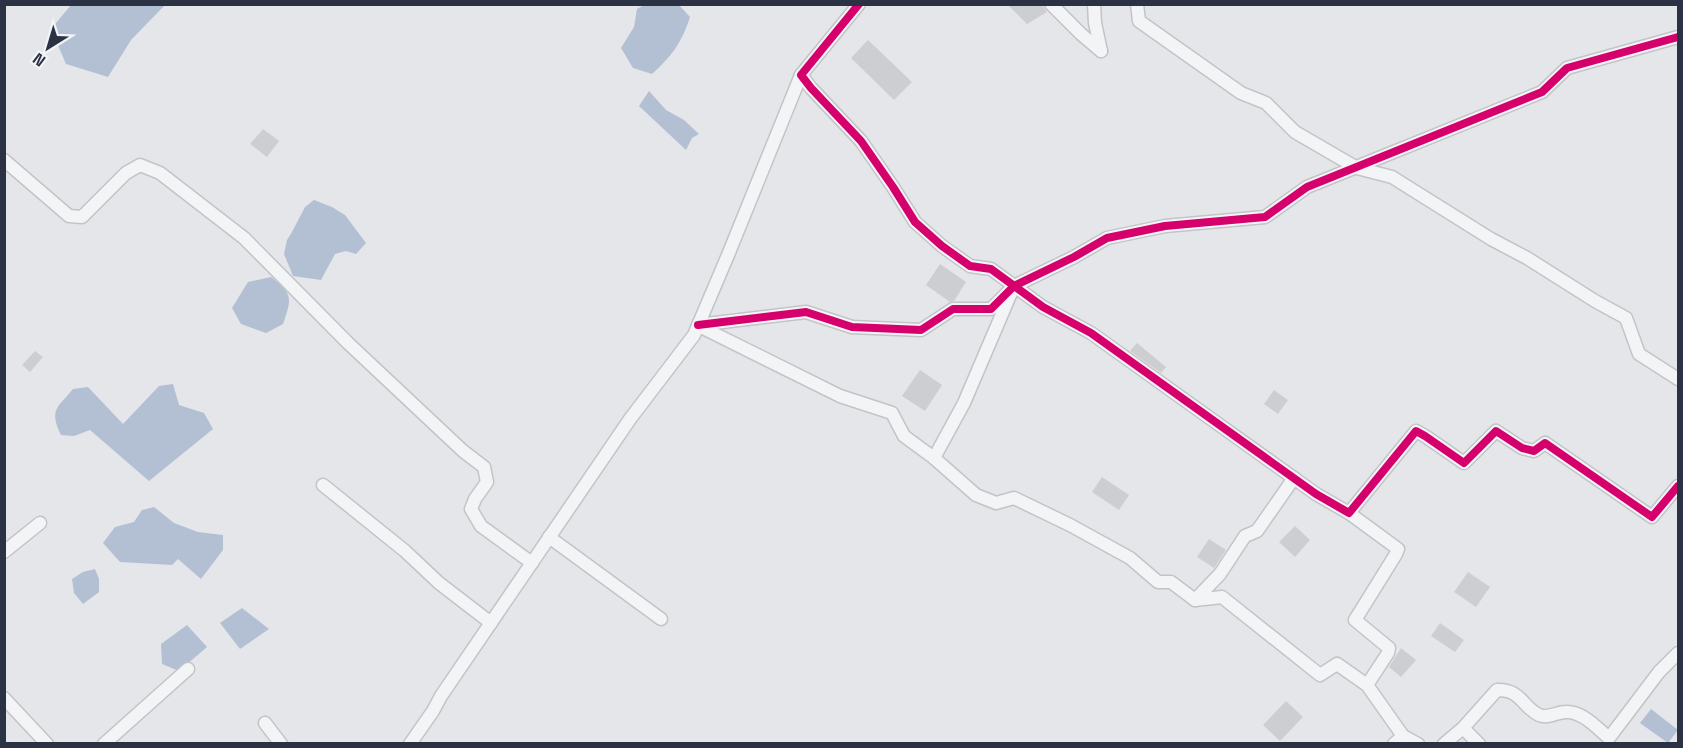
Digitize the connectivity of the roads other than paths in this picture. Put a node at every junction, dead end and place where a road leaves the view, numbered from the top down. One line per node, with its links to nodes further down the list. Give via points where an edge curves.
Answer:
1 (859, 4): 6 (street)
2 (1051, 4): 3 (street, via 1101,51)
3 (1094, 4)
4 (1137, 4): 8 (street, via 1139,21 1241,93 1266,103 1295,132)
5 (1678, 37): 8 (street, via 1567,68 1542,92)
6 (801, 75): 9 (street, via 861,141 915,222 970,266 991,269); 10 (street)
7 (4, 160): 20 (street, via 69,216 82,217 126,173 140,165 160,173 244,238 348,343 484,467 487,482 471,509 481,526)
8 (1357, 168): 9 (street, via 1307,188 1265,217 1165,226 1107,238); 11 (street, via 1392,177 1626,318 1639,354)
9 (1014, 286): 10 (street, via 991,309 953,309 921,330 852,327 806,312); 12 (street, via 964,403); 13 (street, via 1091,333)
10 (698, 325): 12 (street, via 840,396 892,413 904,436); 18 (street)
11 (1678, 380)
12 (934, 459): 21 (street, via 976,495 996,503 1014,498 1033,507 1130,558 1158,582 1172,582)
13 (1294, 478): 16 (street); 21 (street, via 1257,531 1245,536 1220,574)
14 (323, 485): 23 (street)
15 (1678, 486): 16 (street, via 1652,517 1545,443 1534,451 1496,431 1464,463 1416,431)
16 (1349, 513): 26 (street, via 1398,549 1355,620 1389,648)
17 (39, 523): 19 (street)
18 (549, 537): 20 (street); 22 (street)
19 (4, 552)
20 (532, 563): 23 (street)
21 (1195, 600): 26 (street, via 1222,597 1320,675 1337,664)
22 (661, 619)
23 (491, 623): 35 (street)
24 (1678, 653): 31 (street, via 1659,672)
25 (188, 669): 33 (street)
26 (1367, 685): 30 (street)
27 (4, 698): 32 (street)
28 (265, 723): 34 (street)
29 (1463, 728): 31 (street, via 1497,690 1505,690 1538,714 1577,713); 37 (street); 38 (street)
30 (1399, 740): 36 (street)
31 (1611, 741)
32 (47, 744)
33 (104, 744)
34 (281, 744)
35 (410, 744)
36 (1418, 744)
37 (1444, 744)
38 (1479, 744)

